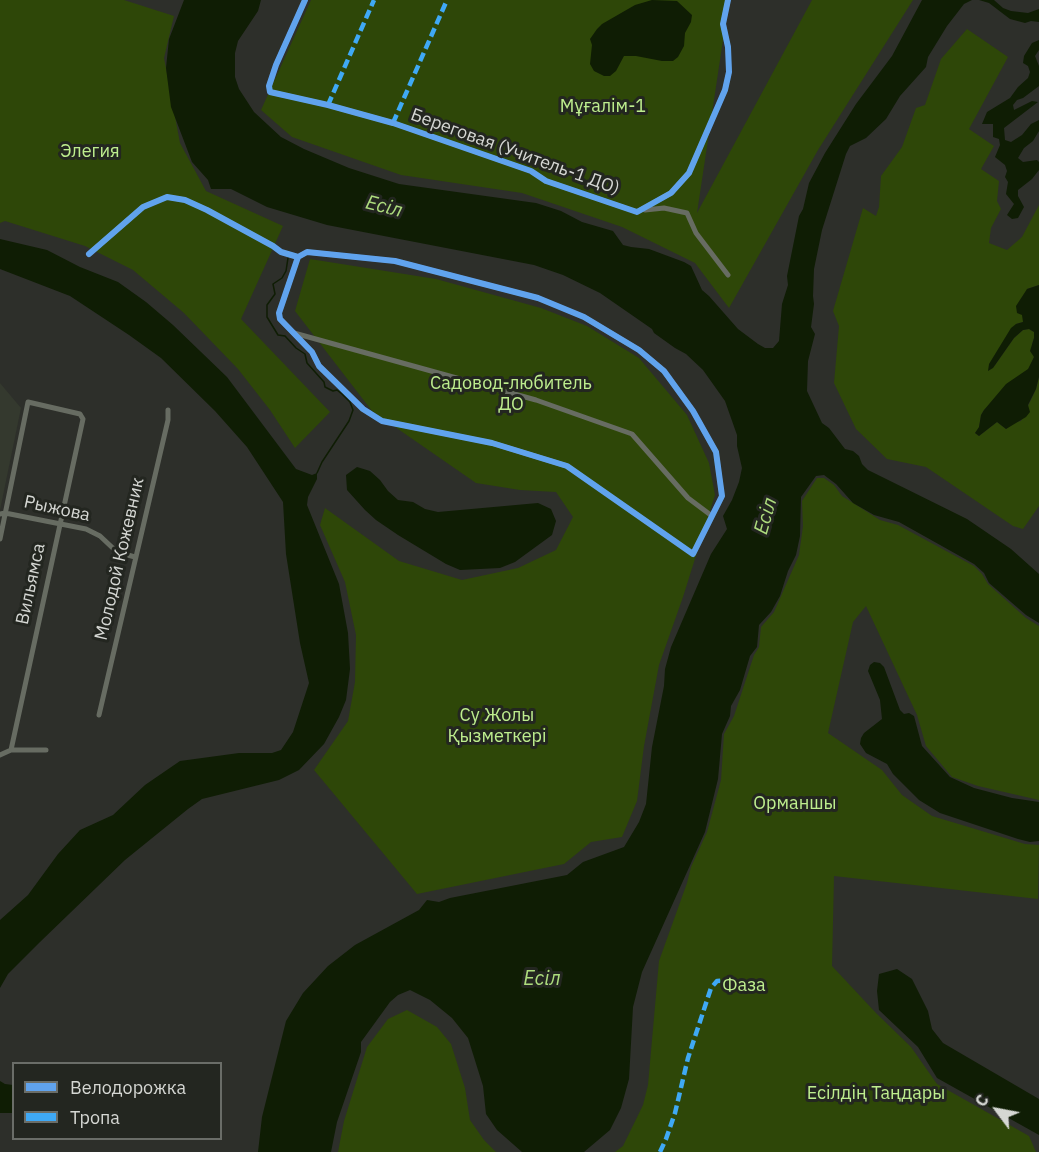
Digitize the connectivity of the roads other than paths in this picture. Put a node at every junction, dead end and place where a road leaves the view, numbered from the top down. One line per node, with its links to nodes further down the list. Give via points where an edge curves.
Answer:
1 (305, 0): 3 (street, Береговая (Учитель-1 ДО), via 276,65 270,92 393,123 531,171 546,181)
2 (728, 0): 3 (street, via 723,24 729,72 725,90 689,173 671,193)
3 (639, 211): 6 (street, via 664,208 687,213 696,233)
4 (89, 254): 5 (street, via 142,207 167,197 185,200 281,252)
5 (298, 257): 7 (street, via 279,313 282,323); 10 (street, via 307,252 319,253 395,261 436,270 538,298 584,317 639,350 664,371 716,452 722,495)
6 (728, 275)
7 (293, 333): 10 (street, via 536,400 632,434 688,498); 10 (street, via 312,352 319,366 363,409 382,421 492,443 567,466 693,554)
8 (168, 410): 13 (street, Молодой Кожевник)
9 (3, 514): 11 (street, Рыжова); 11 (street, Вильямса, via 28,402 80,414 83,419); 12 (street)
10 (712, 516)
11 (59, 523): 13 (street, Рыжова, via 92,531 117,552); 15 (street, Вильямса)
12 (0, 539)
13 (135, 557): 14 (street, Молодой Кожевник)
14 (99, 715)
15 (11, 750): 16 (street); 17 (street)
16 (46, 750)
17 (0, 755)

